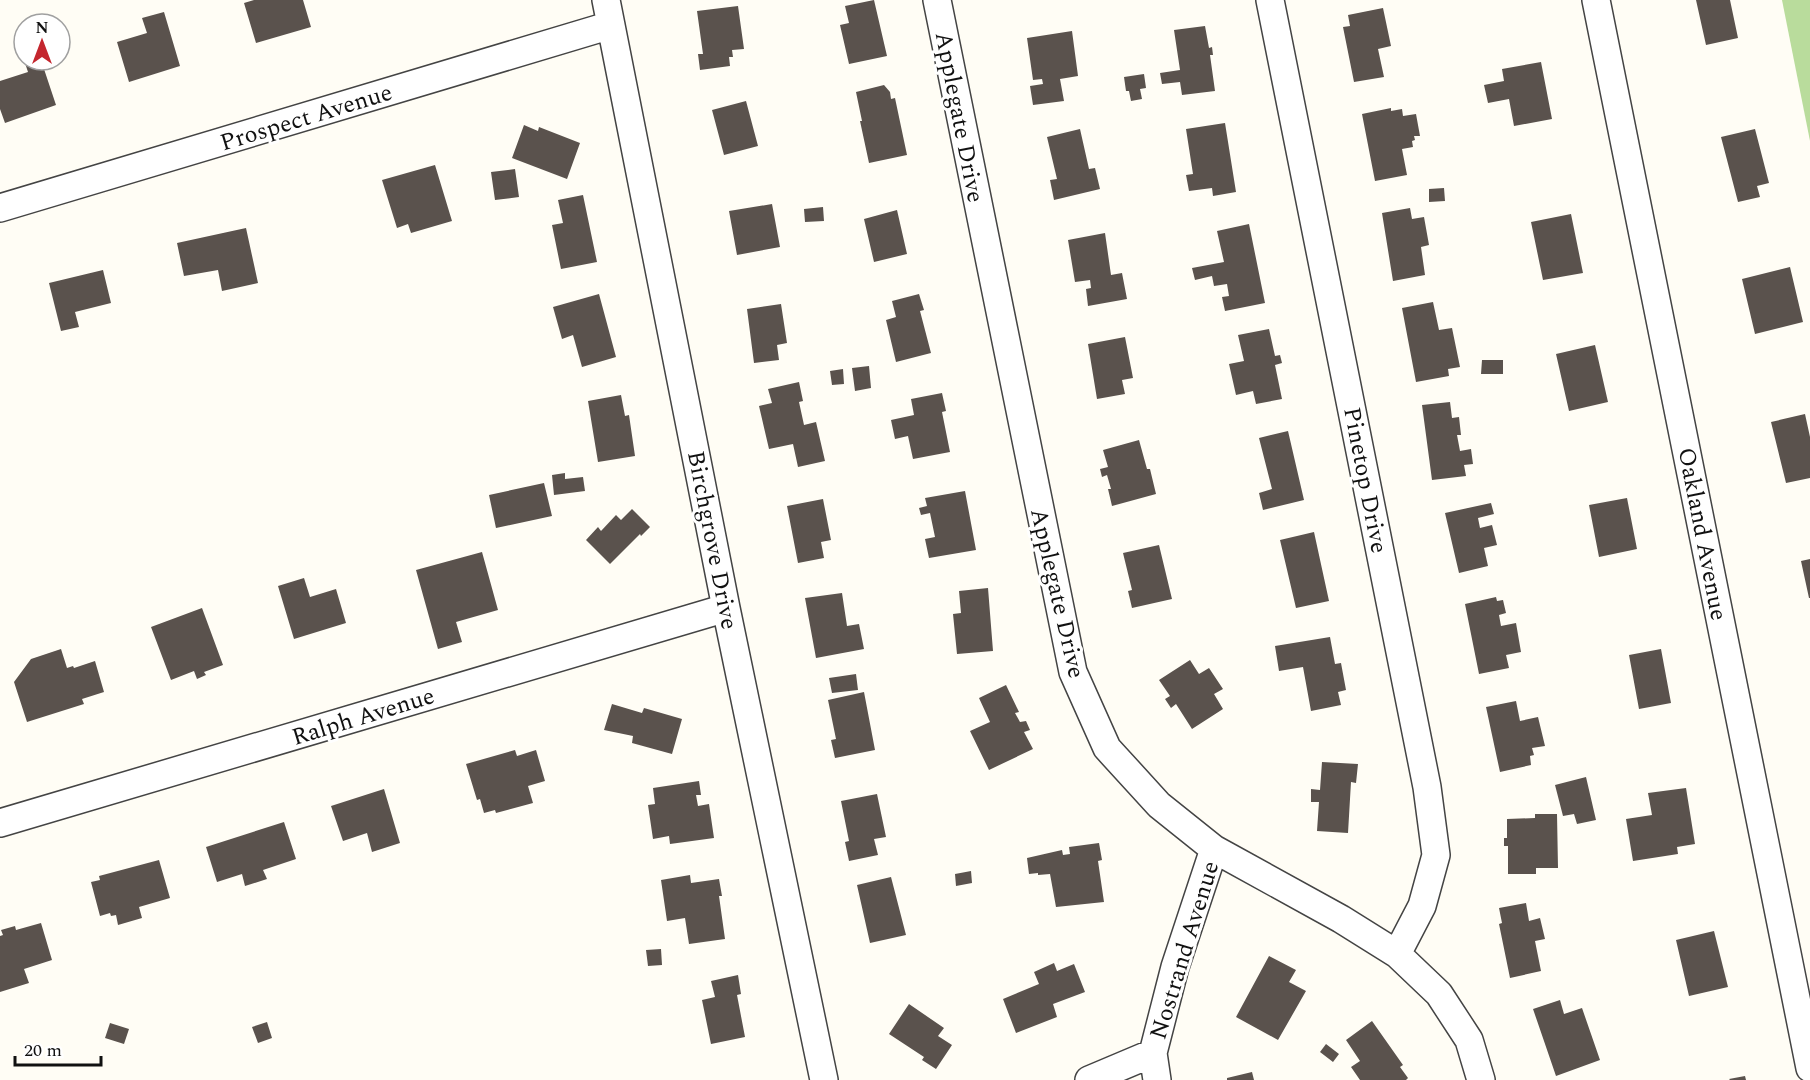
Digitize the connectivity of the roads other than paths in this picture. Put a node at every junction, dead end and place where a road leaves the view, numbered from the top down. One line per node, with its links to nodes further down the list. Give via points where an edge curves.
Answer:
1 (937, 0): 8 (street, Applegate Drive, via 1073,672 1107,748 1159,805)
2 (1270, 0): 9 (street, Pinetop Drive, via 1427,787 1436,855 1422,906)
3 (1596, 0): 11 (street, Oakland Avenue)
4 (609, 13): 5 (street, Prospect Avenue); 6 (street, Birchgrove Drive)
5 (0, 208)
6 (726, 608): 7 (street, Ralph Avenue); 12 (street, Birchgrove Drive)
7 (0, 823)
8 (1214, 849): 9 (street, Applegate Drive); 10 (street, Nostrand Avenue, via 1175,967)
9 (1397, 954): 15 (street, Applegate Drive, via 1439,994 1469,1040)
10 (1153, 1053): 13 (street, Nostrand Avenue); 14 (street)
11 (1810, 1068)
12 (824, 1080)
13 (1089, 1080)
14 (1157, 1080)
15 (1481, 1080)

